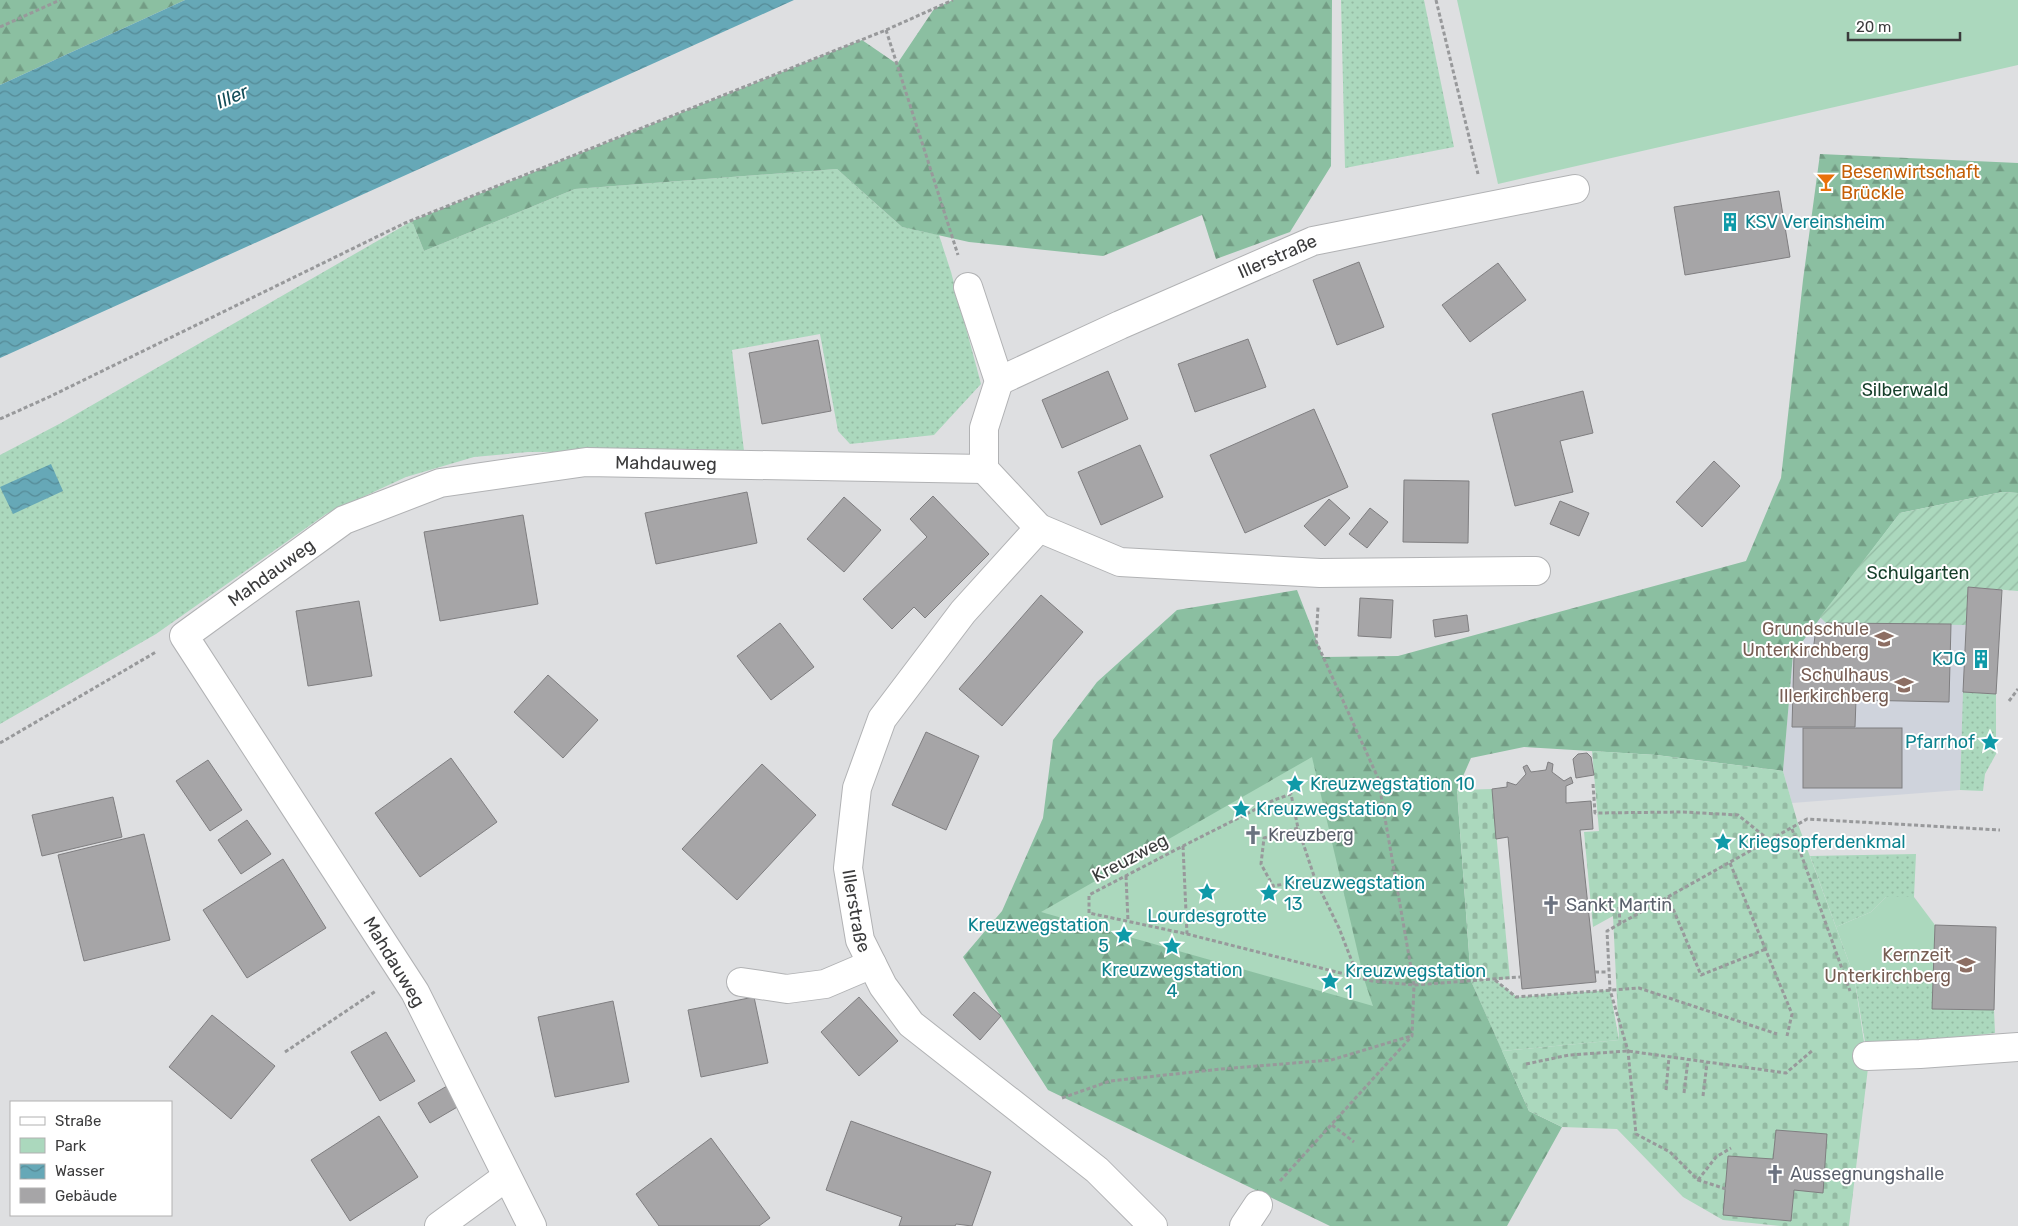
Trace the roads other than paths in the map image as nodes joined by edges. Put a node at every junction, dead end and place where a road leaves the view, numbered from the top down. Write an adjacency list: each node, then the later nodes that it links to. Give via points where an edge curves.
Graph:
1 (1575, 189): 3 (street, Illerstraße, via 1313,241)
2 (968, 287): 3 (street)
3 (999, 380): 4 (street, via 984,428)
4 (984, 469): 5 (street); 11 (street, Mahdauweg, via 586,462 440,483 344,520 184,636 416,992)
5 (1039, 528): 6 (street, via 1120,562 1320,573); 7 (street, Illerstraße, via 963,612 882,719 857,788 848,868 860,940)
6 (1536, 571)
7 (872, 964): 8 (street, via 825,984 787,989); 14 (street, Illerstraße, via 883,986 911,1024 1097,1170)
8 (741, 982)
9 (2018, 1047): 10 (street)
10 (1867, 1056)
11 (506, 1177): 12 (street); 13 (street, Mahdauweg)
12 (439, 1226)
13 (532, 1226)
14 (1153, 1226)

